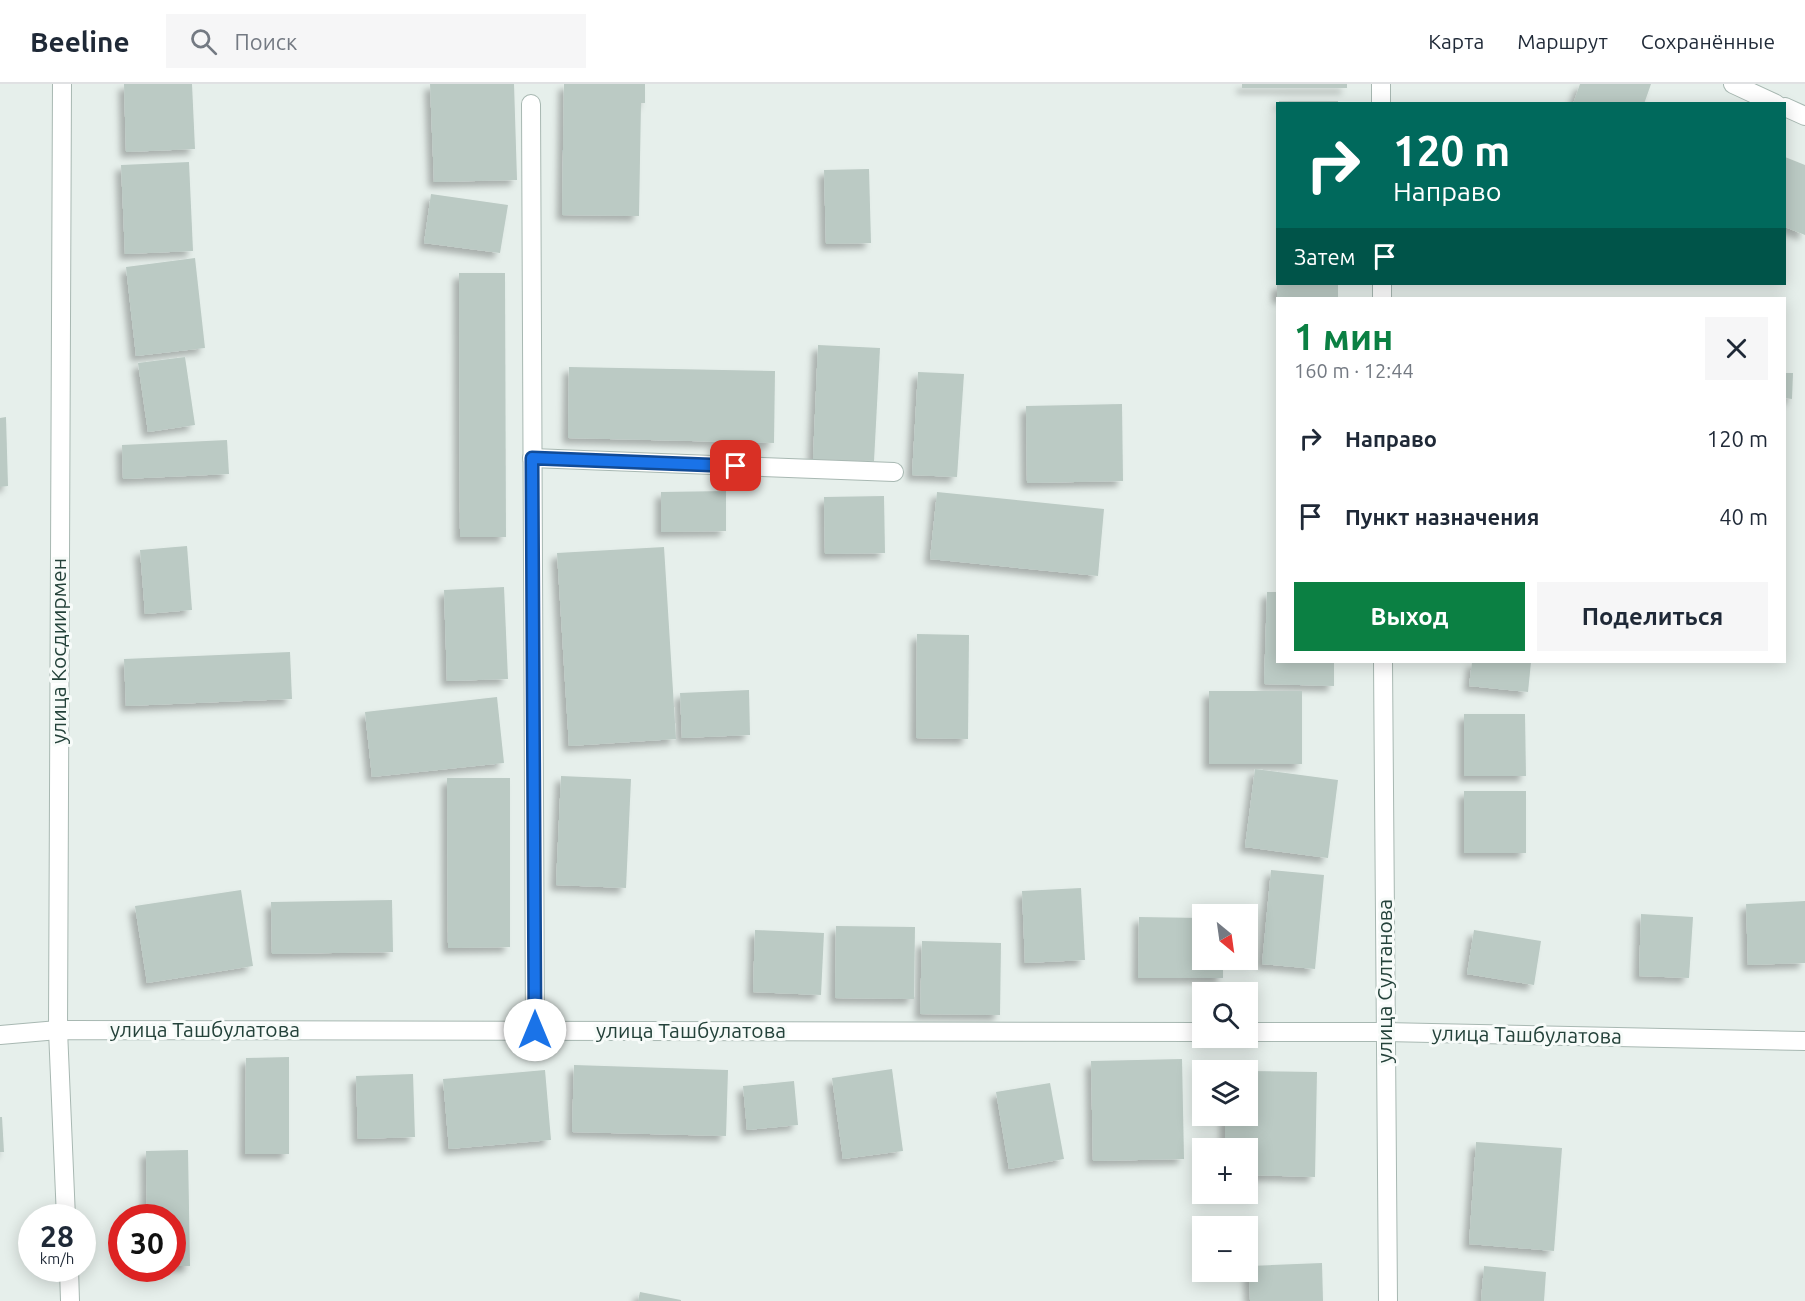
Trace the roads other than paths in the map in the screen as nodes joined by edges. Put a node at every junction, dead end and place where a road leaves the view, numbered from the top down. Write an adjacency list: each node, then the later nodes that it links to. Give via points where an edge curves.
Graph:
1 (62, 84): 12 (street, улица Косдиирмен)
2 (1381, 84): 4 (street)
3 (1732, 84): 5 (street)
4 (1381, 102)
5 (1772, 102)
6 (531, 104): 9 (street)
7 (1786, 108): 8 (street)
8 (1805, 116)
9 (532, 458): 10 (street); 13 (street)
10 (894, 472)
11 (1383, 663): 16 (street, улица Султанова)
12 (58, 1030): 13 (street, улица Ташбулатова); 17 (street, улица Ташбулатова); 19 (street, улица Косдиирмен)
13 (535, 1030): 14 (street, улица Ташбулатова)
14 (1192, 1032)
15 (1258, 1032): 16 (street, улица Ташбулатова)
16 (1385, 1032): 18 (street, улица Ташбулатова); 22 (street, улица Султанова)
17 (0, 1035)
18 (1805, 1041)
19 (65, 1204)
20 (69, 1282): 21 (street)
21 (70, 1301)
22 (1388, 1301)

